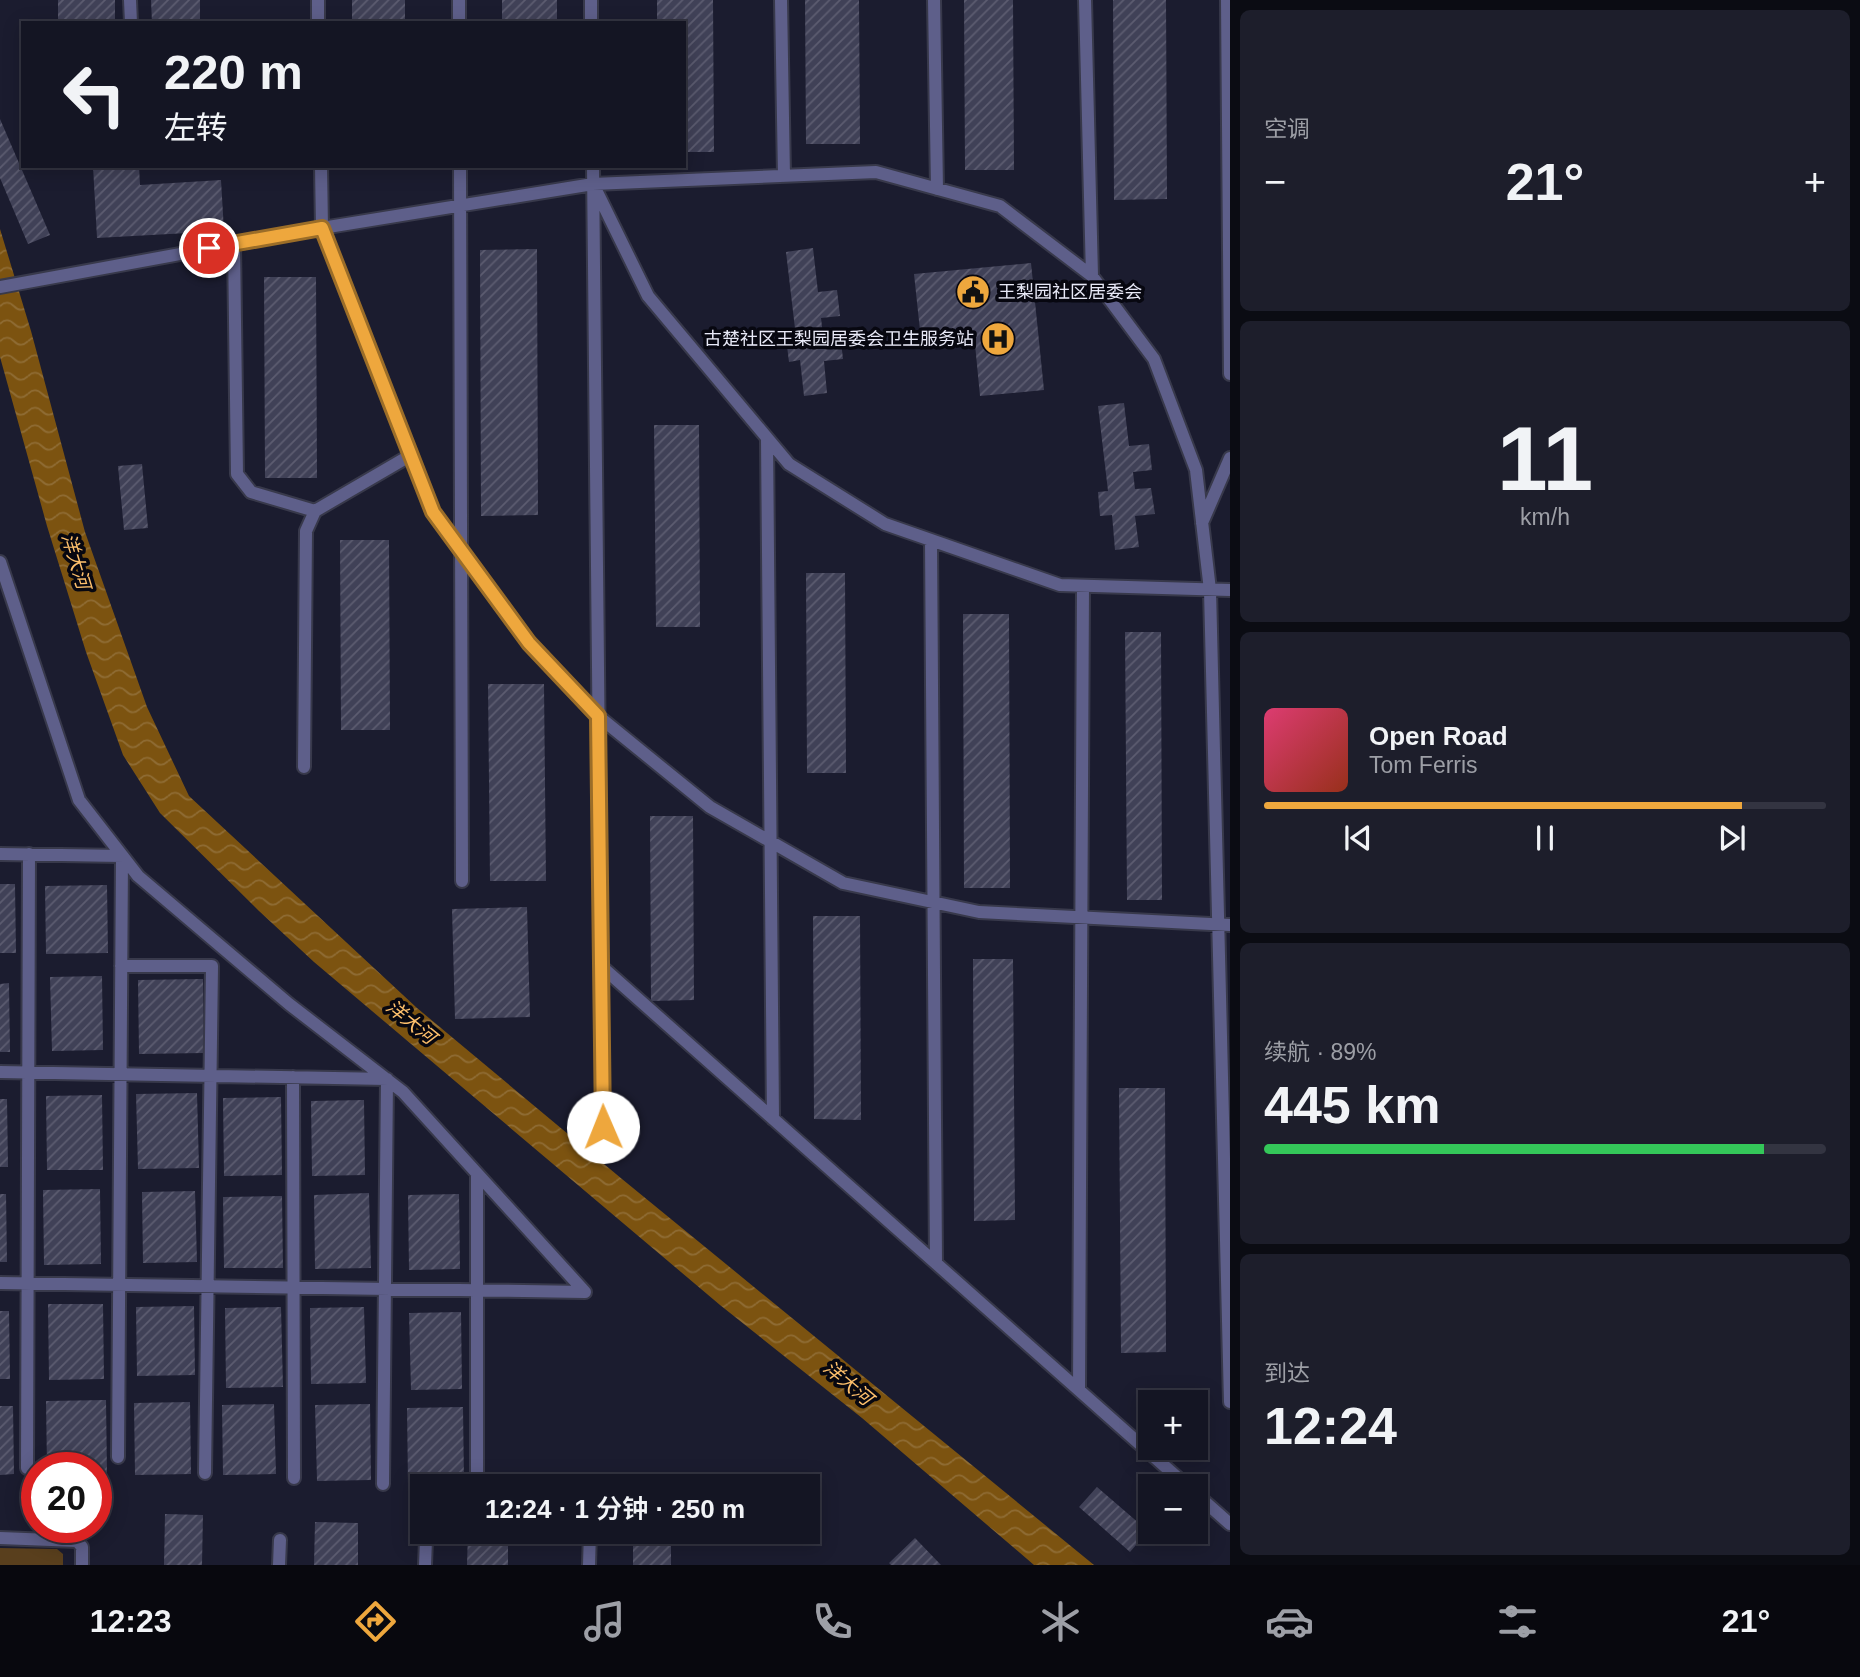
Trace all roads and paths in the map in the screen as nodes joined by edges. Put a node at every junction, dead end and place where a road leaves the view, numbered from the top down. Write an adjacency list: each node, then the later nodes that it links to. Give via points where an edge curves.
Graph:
1 (130, 0): 9 (lane)
2 (318, 0): 10 (lane)
3 (459, 0): 11 (lane)
4 (591, 0): 12 (lane)
5 (781, 0): 16 (lane)
6 (934, 0): 18 (lane)
7 (1085, 0): 22 (lane)
8 (1227, 0): 24 (lane)
9 (131, 21)
10 (318, 21)
11 (459, 21)
12 (591, 21)
13 (321, 168): 20 (lane)
14 (460, 168): 19 (lane)
15 (593, 168): 17 (lane)
16 (784, 176): 17 (lane); 18 (lane, via 876,172)
17 (593, 184): 19 (lane); 25 (lane, via 648,296); 36 (lane)
18 (937, 189): 22 (lane, via 1000,206)
19 (460, 206): 20 (lane); 31 (lane)
20 (322, 228): 21 (lane); 26 (lane)
21 (234, 244): 23 (lane); 28 (lane, via 237,474 251,492)
22 (1092, 276): 29 (lane, via 1154,359 1196,470)
23 (0, 286)
24 (1230, 374)
25 (768, 439): 30 (lane, via 789,464 884,524); 38 (lane)
26 (411, 455): 28 (lane); 31 (lane, via 433,512)
27 (1230, 458): 29 (lane)
28 (315, 511): 37 (lane, via 306,531)
29 (1202, 523): 34 (lane)
30 (931, 540): 33 (lane, via 1060,585); 43 (lane)
31 (461, 550): 36 (lane, via 529,643); 42 (lane)
32 (0, 562): 41 (lane, via 79,800)
33 (1083, 586): 34 (lane); 44 (lane)
34 (1210, 590): 35 (lane); 45 (lane)
35 (1230, 590)
36 (598, 716): 38 (lane, via 710,807); 47 (lane)
37 (304, 767)
38 (771, 842): 43 (lane, via 843,883); 54 (lane)
39 (0, 854): 40 (lane)
40 (29, 854): 41 (lane); 49 (lane)
41 (122, 856): 46 (lane); 53 (lane, via 138,876 279,996)
42 (462, 881)
43 (933, 902): 44 (lane, via 979,912); 57 (lane)
44 (1081, 917): 45 (lane); 65 (lane)
45 (1224, 924): 66 (lane)
46 (121, 966): 50 (lane); 51 (lane, via 212,966)
47 (601, 966): 54 (lane); 55 (lane)
48 (0, 1072): 49 (lane)
49 (28, 1072): 50 (lane); 59 (lane)
50 (121, 1074): 51 (lane); 60 (lane)
51 (210, 1076): 52 (lane); 61 (lane)
52 (293, 1077): 53 (lane); 62 (lane)
53 (387, 1079): 56 (lane); 63 (lane)
54 (774, 1119): 57 (lane)
55 (603, 1127)
56 (477, 1174): 64 (lane); 64 (lane, via 585,1293)
57 (936, 1263): 65 (lane)
58 (0, 1283): 59 (lane)
59 (27, 1284): 60 (lane); 67 (lane)
60 (119, 1285): 61 (lane); 68 (lane)
61 (208, 1286): 62 (lane); 69 (lane)
62 (294, 1288): 63 (lane); 72 (lane)
63 (385, 1289): 64 (lane); 73 (lane)
64 (477, 1291): 70 (lane)
65 (1079, 1390): 71 (lane)
66 (1230, 1402)
67 (27, 1452)
68 (118, 1457)
69 (205, 1473)
70 (477, 1474)
71 (1174, 1474)
72 (294, 1478)
73 (383, 1484)
74 (1208, 1505): 75 (lane)
75 (1230, 1524)
76 (0, 1538): 80 (lane, via 76,1541 82,1547)
77 (280, 1540): 81 (lane)
78 (426, 1544): 82 (lane)
79 (590, 1544): 83 (lane)
80 (82, 1565)
81 (279, 1565)
82 (425, 1565)
83 (589, 1565)

